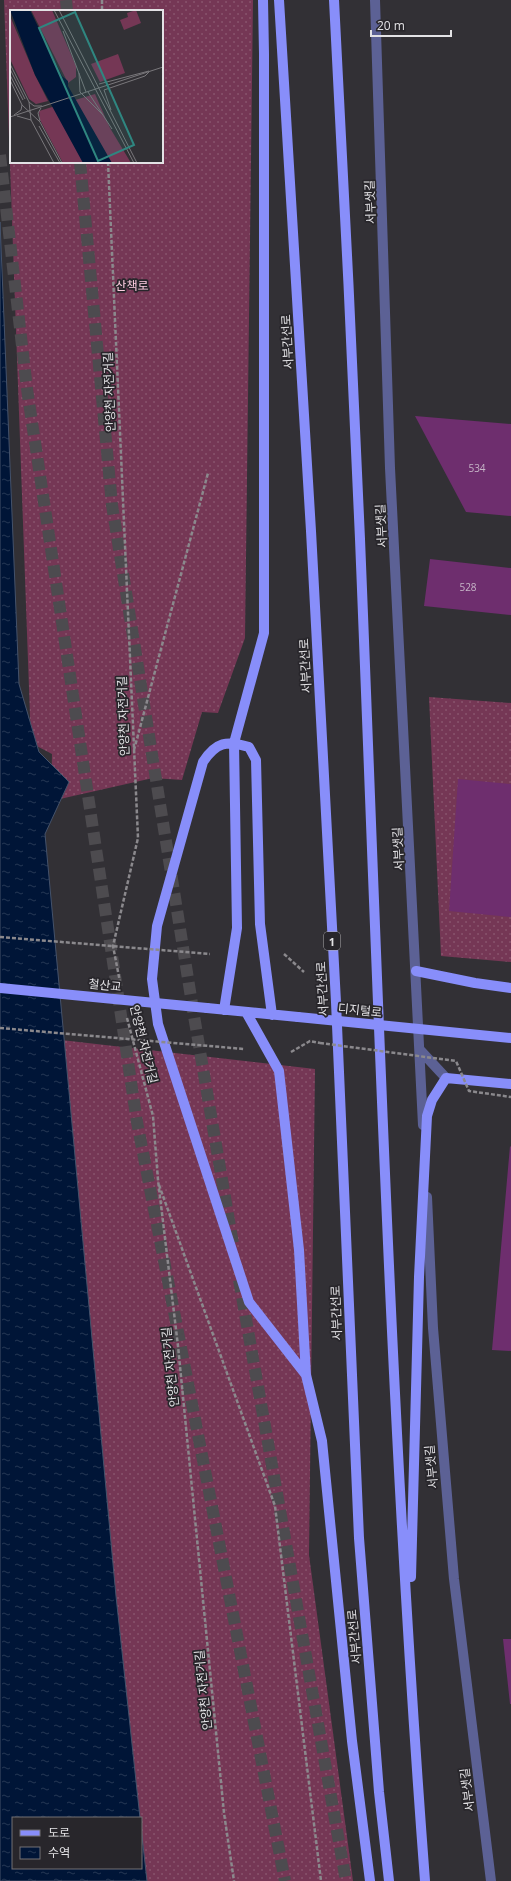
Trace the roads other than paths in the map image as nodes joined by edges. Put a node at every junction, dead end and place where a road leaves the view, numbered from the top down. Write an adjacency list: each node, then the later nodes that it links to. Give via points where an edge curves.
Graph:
1 (263, 0): 5 (main road, via 264,633)
2 (279, 0): 21 (main road, 서부간선로 / 1, via 334,962 358,1538)
3 (334, 0): 19 (main road, via 360,533 400,1498)
4 (375, 0): 6 (street, 서부샛길, via 390,468)
5 (234, 743): 10 (main road, via 237,928); 12 (main road, via 249,747 256,760 260,924); 18 (main road, via 221,744 211,750 203,762 157,926 152,979 158,1024 249,1302)
6 (416, 971): 8 (main road); 14 (street, 서부샛길)
7 (0, 988): 9 (main road, 철산교, bridge)
8 (511, 988)
9 (208, 1008): 10 (main road, 디지털로)
10 (224, 1010): 11 (main road, 디지털로)
11 (246, 1012): 12 (main road, 디지털로); 18 (main road, via 279,1071 299,1250)
12 (272, 1015): 13 (main road, 디지털로, bridge)
13 (511, 1038)
14 (420, 1050): 15 (street); 17 (street, 서부샛길)
15 (446, 1078): 16 (main road); 17 (main road, via 432,1100)
16 (511, 1084)
17 (424, 1142): 19 (main road); 23 (street, 서부샛길, via 433,1328 454,1579)
18 (306, 1375): 20 (main road, via 322,1442 352,1741)
19 (409, 1633): 22 (main road)
20 (370, 1881)
21 (389, 1881)
22 (425, 1881)
23 (491, 1881)

